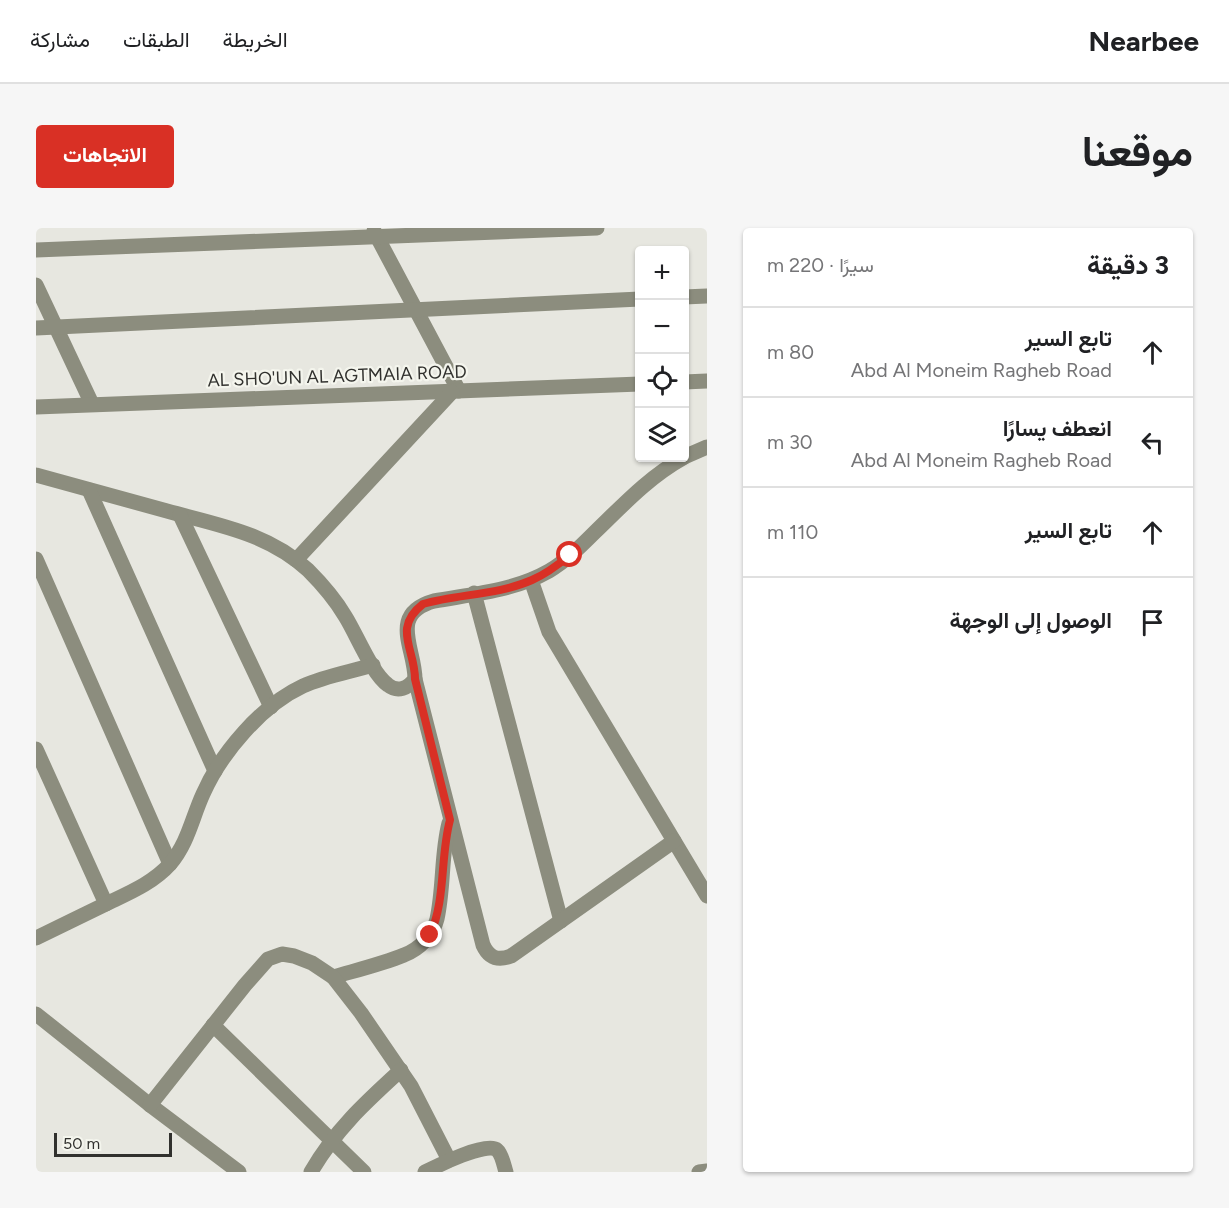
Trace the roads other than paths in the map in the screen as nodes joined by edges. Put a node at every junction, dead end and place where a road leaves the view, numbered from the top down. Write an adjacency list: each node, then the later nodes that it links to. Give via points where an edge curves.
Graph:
1 (597, 228): 2 (street)
2 (375, 232): 3 (street); 8 (street)
3 (36, 250)
4 (36, 285): 9 (street)
5 (707, 296): 6 (street)
6 (689, 297)
7 (635, 299): 8 (street)
8 (416, 310): 9 (street); 14 (street)
9 (56, 327): 10 (street); 15 (street)
10 (36, 328)
11 (707, 381): 12 (street)
12 (689, 382)
13 (635, 384): 14 (street, AL SHO'UN AL AGTMAIA ROAD)
14 (455, 391): 15 (street, AL SHO'UN AL AGTMAIA ROAD); 24 (street)
15 (92, 404): 16 (street, AL SHO'UN AL AGTMAIA ROAD)
16 (36, 407)
17 (707, 447): 18 (street)
18 (689, 455)
19 (675, 462): 25 (street, via 646,483 552,570)
20 (36, 475): 21 (street)
21 (89, 490): 22 (street); 31 (street)
22 (180, 515): 24 (street, via 245,531); 29 (street)
23 (36, 558): 34 (street)
24 (296, 560): 27 (street, via 334,599)
25 (531, 580): 26 (street); 33 (street, via 549,632)
26 (474, 593): 28 (street, via 423,604 415,611 406,630); 37 (street)
27 (373, 665): 28 (street, via 390,687 404,688); 29 (street, via 318,680)
28 (415, 679): 32 (street)
29 (271, 707): 31 (street)
30 (36, 749): 36 (street)
31 (215, 771): 34 (street, via 185,841)
32 (450, 820): 37 (street, via 487,952 494,958 511,956); 39 (street, via 437,920 430,935 405,955)
33 (674, 841): 35 (street); 37 (street)
34 (170, 864): 36 (street, via 142,886)
35 (707, 896)
36 (106, 904): 38 (street)
37 (561, 921)
38 (36, 938)
39 (333, 977): 41 (street, via 303,959 275,956 244,985); 42 (street)
40 (36, 1014): 43 (street)
41 (213, 1025): 43 (street); 44 (street)
42 (401, 1070): 44 (street, via 356,1111); 45 (street)
43 (150, 1105): 47 (street)
44 (332, 1140): 48 (street); 49 (street)
45 (449, 1160): 50 (street); 51 (street, via 495,1148)
46 (707, 1171): 52 (street)
47 (239, 1172)
48 (311, 1172)
49 (364, 1172)
50 (425, 1172)
51 (506, 1172)
52 (699, 1172)

